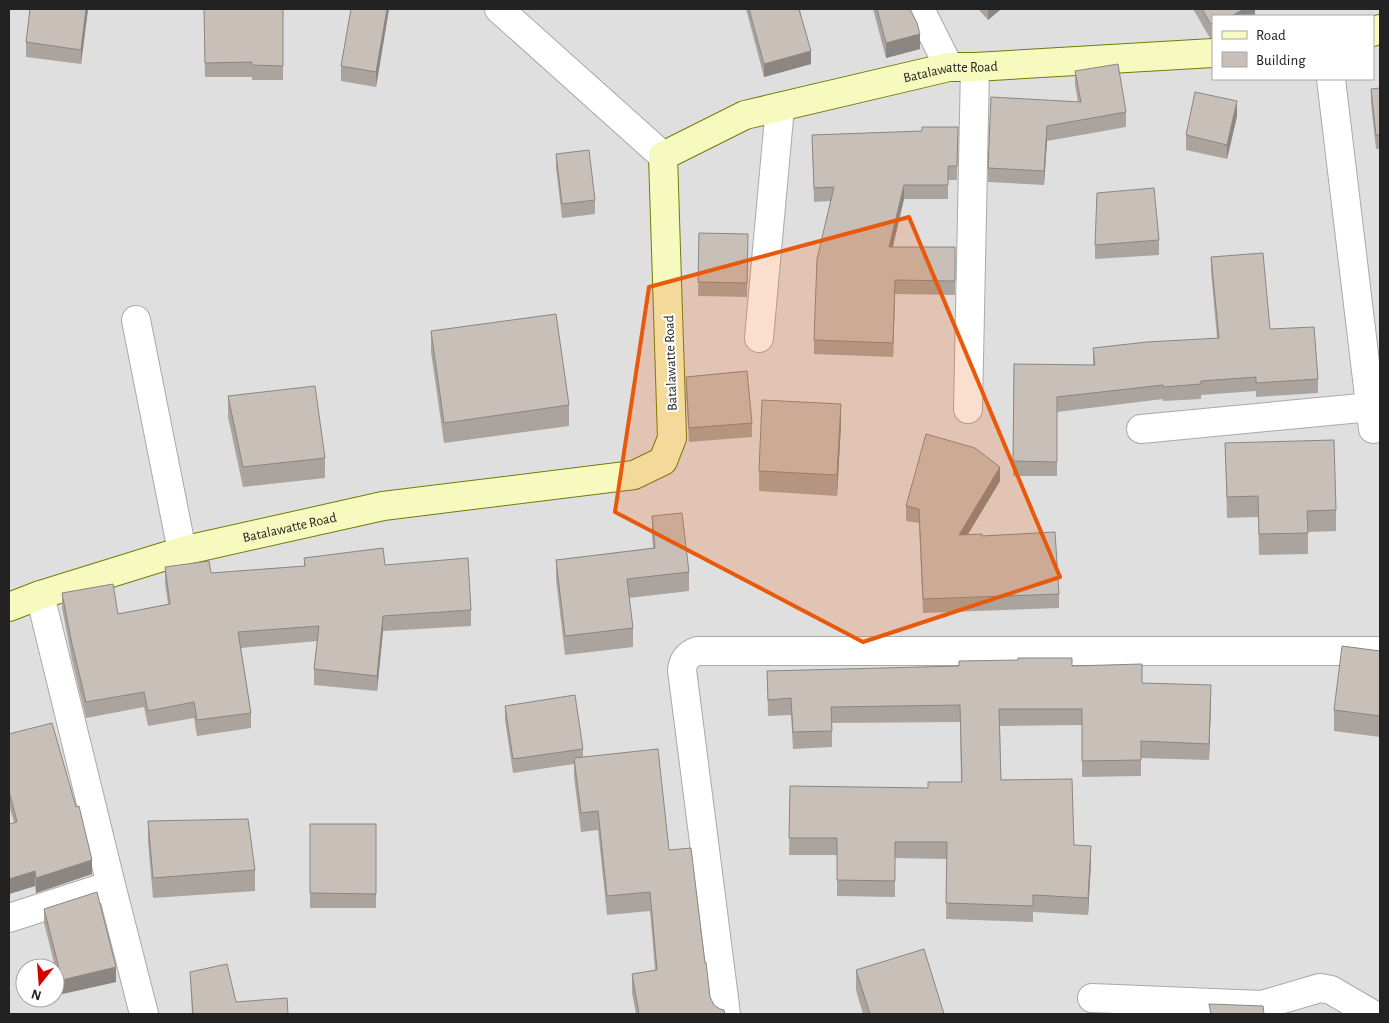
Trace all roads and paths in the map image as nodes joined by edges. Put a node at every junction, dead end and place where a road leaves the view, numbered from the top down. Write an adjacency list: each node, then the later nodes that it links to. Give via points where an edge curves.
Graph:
1 (498, 9): 7 (street)
2 (920, 9): 4 (street)
3 (1212, 53): 4 (street, Batalawatte Road)
4 (962, 67): 6 (street, Batalawatte Road); 10 (street)
5 (1331, 80): 11 (street, via 1372,418)
6 (780, 107): 7 (street, Batalawatte Road, via 745,115); 9 (street)
7 (663, 156): 12 (street, Batalawatte Road, via 672,438 663,461 634,474 383,506)
8 (136, 320): 12 (street)
9 (759, 338)
10 (968, 409)
11 (1141, 429)
12 (182, 550): 13 (street, Batalawatte Road)
13 (40, 595): 14 (street, Batalawatte Road); 16 (street)
14 (9, 607)
15 (1380, 651): 21 (street, via 697,651 690,654 683,661 682,670)
16 (110, 885): 17 (street); 20 (street)
17 (9, 918)
18 (1092, 998): 19 (street)
19 (1262, 1009): 22 (street, via 1320,988 1331,990)
20 (144, 1014)
21 (726, 1014)
22 (1372, 1014)

